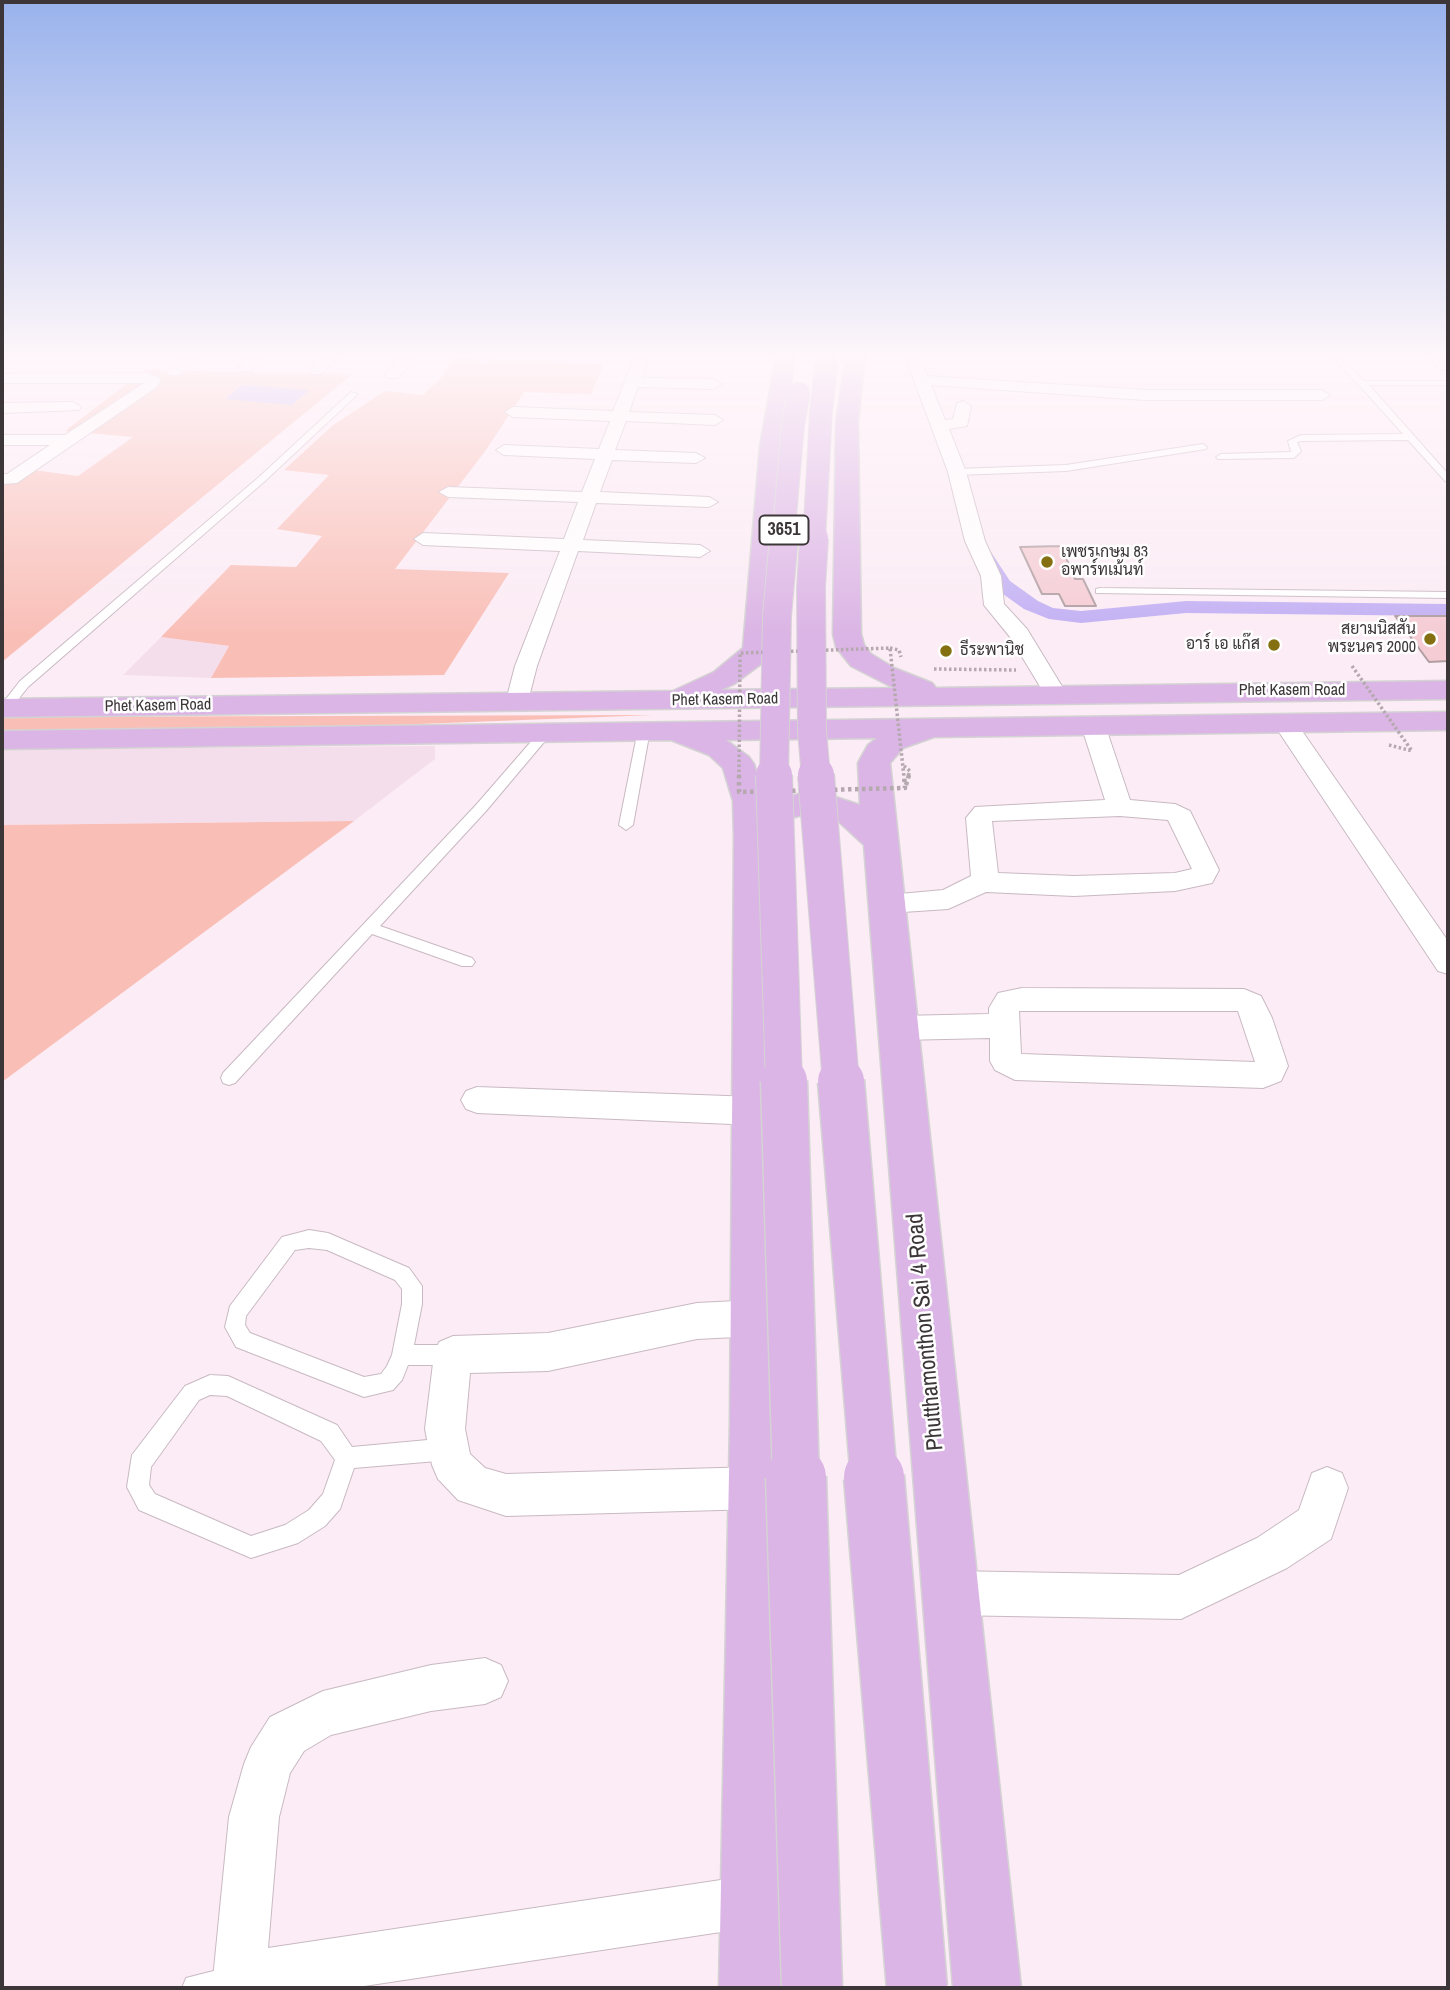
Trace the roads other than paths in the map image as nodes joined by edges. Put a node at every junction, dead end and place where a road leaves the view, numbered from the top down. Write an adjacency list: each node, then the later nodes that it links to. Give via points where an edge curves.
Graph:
1 (55, 449): 17 (street)
2 (295, 449): 34 (lane, via 24,684)
3 (608, 449): 13 (street)
4 (771, 449): 25 (main road)
5 (791, 449): 33 (main road, 3651, bridge, via 777,616)
6 (819, 449): 33 (main road, 3651, bridge, via 811,587)
7 (846, 449): 26 (main road)
8 (947, 449): 16 (street)
9 (1191, 449): 16 (lane, via 1066,468)
10 (1296, 449): 14 (lane, via 1294,456)
11 (1422, 449): 18 (lane)
12 (504, 450): 13 (street)
13 (606, 455): 15 (street); 20 (street)
14 (1221, 457)
15 (696, 458)
16 (957, 472): 30 (street, via 975,541 991,576 994,604 1019,634)
17 (6, 479)
18 (1448, 479)
19 (448, 492): 20 (street)
20 (590, 497): 21 (street); 23 (street)
21 (709, 502)
22 (422, 539): 23 (street)
23 (572, 545): 24 (street); 32 (street)
24 (700, 551)
25 (762, 566): 26 (main road, via 776,588 805,594 828,591); 35 (main road, via 757,648 751,658)
26 (845, 571): 31 (main road, via 850,647 884,674)
27 (1100, 591): 28 (lane)
28 (1448, 595)
29 (1448, 690): 30 (main road, Phet Kasem Road)
30 (1055, 693): 31 (main road, Phet Kasem Road)
31 (937, 695): 35 (main road, Phet Kasem Road)
32 (517, 701): 34 (main road, Phet Kasem Road); 35 (main road, Phet Kasem Road)
33 (793, 702): 68 (main road, bridge, via 778,911); 69 (main road, bridge, via 825,888)
34 (4, 708)
35 (658, 720): 39 (main road, Phet Kasem Road); 40 (main road, Phet Kasem Road); 43 (lane); 44 (main road, via 720,748 738,764 749,801)
36 (1285, 723): 37 (main road, Phet Kasem Road); 38 (main road, Phet Kasem Road); 50 (street)
37 (1445, 724)
38 (1093, 725): 39 (main road, Phet Kasem Road); 42 (street)
39 (948, 727): 45 (main road, Phutthamonthon Sai 4 Road, via 910,734 879,752 874,781)
40 (545, 732): 41 (main road, Phet Kasem Road); 48 (lane)
41 (2, 740)
42 (1120, 808): 46 (street, via 984,813 979,827); 46 (street, via 1175,812 1206,870 1202,876 1175,882 1074,886)
43 (626, 825)
44 (751, 836): 45 (main road, via 772,812 806,803 850,813); 55 (main road)
45 (880, 840): 47 (main road, Phutthamonthon Sai 4 Road)
46 (988, 881): 47 (street, via 948,899)
47 (888, 903): 52 (main road, Phutthamonthon Sai 4 Road)
48 (370, 928): 49 (lane); 53 (lane)
49 (467, 962)
50 (1448, 963)
51 (1004, 1026): 51 (street, via 1006,1061 1025,1069 1263,1075 1272,1066 1250,1004 1236,999 1022,999 1009,1001 1004,1008); 52 (street)
52 (900, 1028): 63 (main road, Phutthamonthon Sai 4 Road)
53 (229, 1078)
54 (477, 1100): 55 (street)
55 (755, 1111): 56 (main road)
56 (756, 1318): 58 (street, via 697,1321 548,1352); 61 (main road)
57 (402, 1355): 57 (lane, via 412,1286 402,1275 328,1242 289,1243 237,1313 235,1327 243,1340 364,1387 386,1383 396,1373); 58 (lane)
58 (453, 1355): 59 (street, via 445,1429)
59 (449, 1450): 60 (lane); 61 (street, via 452,1465 473,1485 506,1495)
60 (347, 1458): 60 (lane, via 332,1501 317,1518 290,1535 251,1547 147,1502 138,1487 140,1463 192,1393 210,1385 228,1385 329,1433)
61 (756, 1488): 65 (main road)
62 (1327, 1488): 63 (street, via 1316,1524 1272,1553 1181,1597)
63 (949, 1593): 70 (main road, Phutthamonthon Sai 4 Road)
64 (485, 1681): 66 (street, via 431,1688 323,1714 287,1734 268,1764)
65 (754, 1901): 66 (street); 67 (main road)
66 (218, 1983)
67 (753, 1988)
68 (812, 1988)
69 (917, 1988)
70 (987, 1988)

